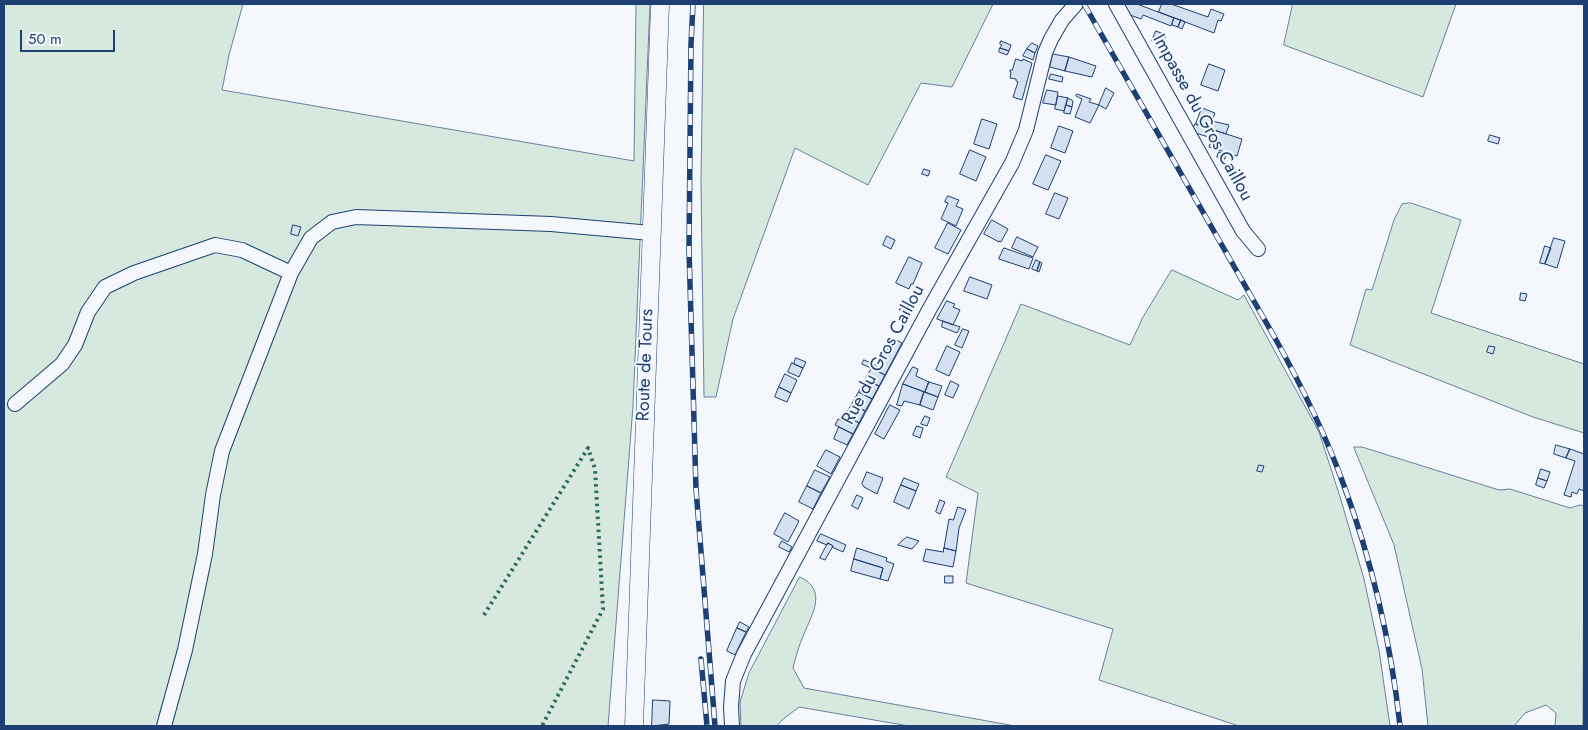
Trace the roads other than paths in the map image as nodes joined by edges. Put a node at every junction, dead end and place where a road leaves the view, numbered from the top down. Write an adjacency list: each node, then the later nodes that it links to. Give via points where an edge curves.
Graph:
1 (660, 4): 4 (main road, Route de Tours)
2 (1076, 4): 10 (street, Rue du Gros Caillou, via 1062,20 1045,53 1026,130 1012,163 744,654 733,681)
3 (1116, 4): 5 (street, Impasse du Gros Caillou, via 1243,230)
4 (650, 233): 6 (street, via 552,224 356,217 332,222 311,238); 9 (main road, Route de Tours)
5 (1258, 249)
6 (291, 273): 7 (street, via 242,250 215,244 134,274 106,288 88,312 75,345 62,364); 8 (street, via 222,451 185,650)
7 (15, 404)
8 (164, 726)
9 (634, 726)
10 (732, 726)

